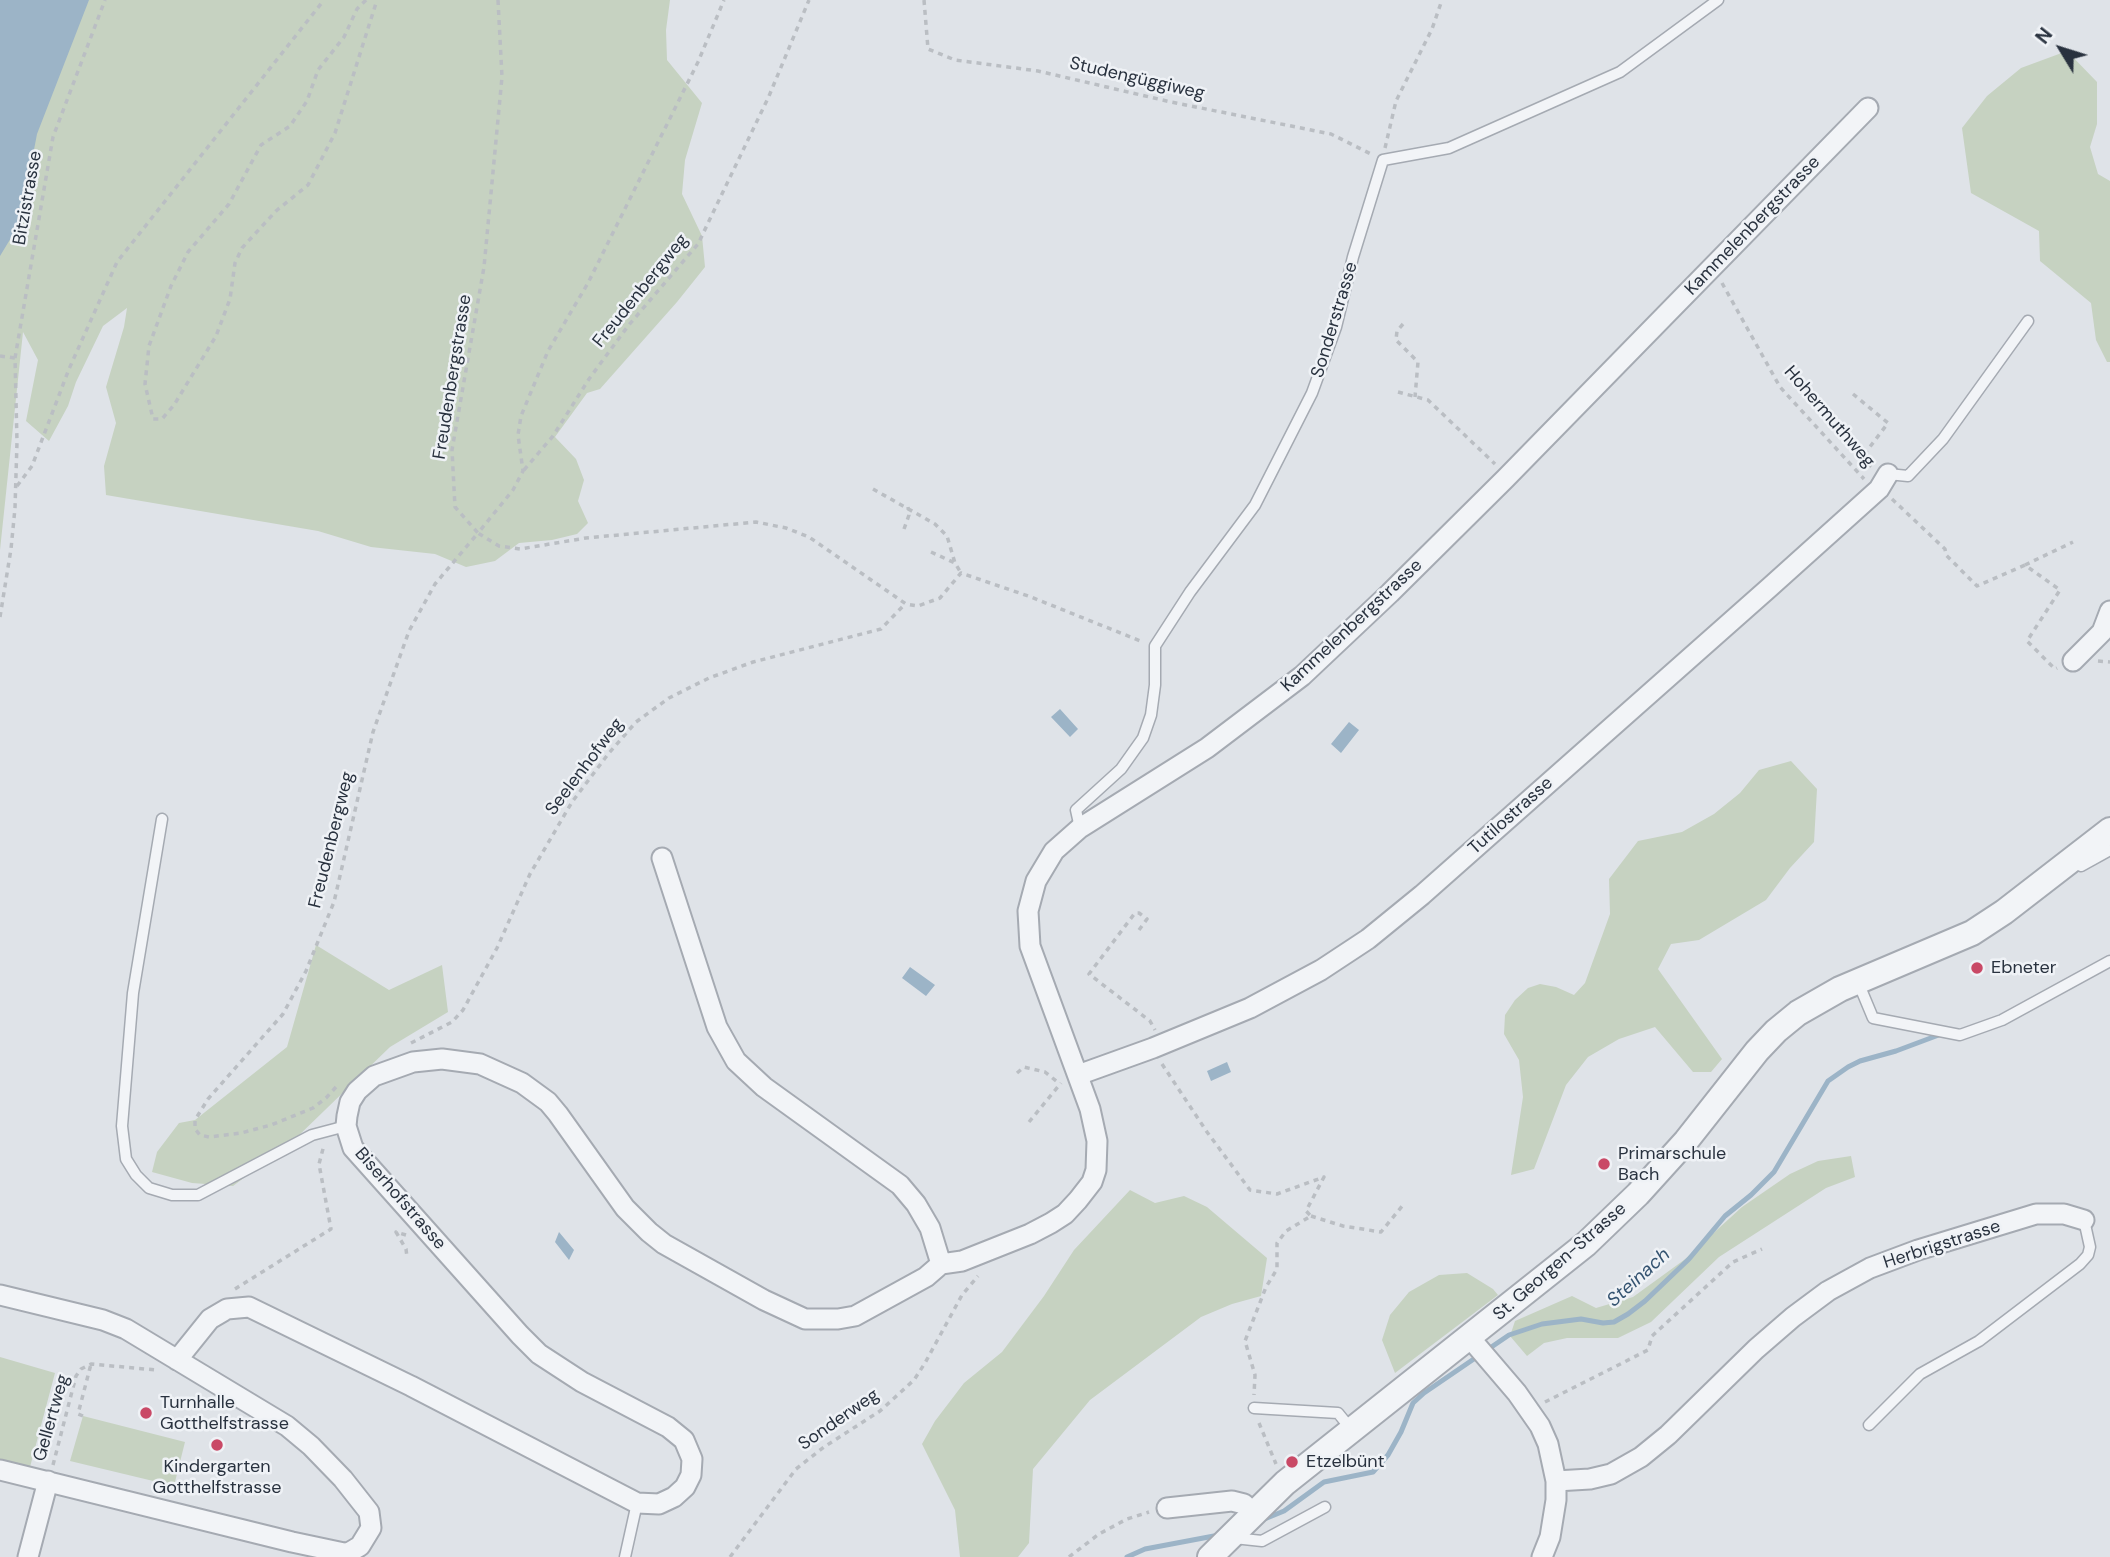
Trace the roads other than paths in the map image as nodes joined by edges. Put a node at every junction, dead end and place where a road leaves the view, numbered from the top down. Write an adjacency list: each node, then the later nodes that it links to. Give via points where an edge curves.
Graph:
1 (1718, 0): 8 (lane, Sonderstrasse, via 1620,72 1449,148 1383,160 1336,327 1312,393 1255,505 1155,646 1155,685 1143,738 1121,769 1076,810)
2 (1868, 108): 8 (street, Kammelenbergstrasse, via 1505,479 1302,676 1207,748)
3 (2028, 321): 4 (lane, via 1943,439 1908,477)
4 (1888, 474): 15 (street, Tutilostrasse, via 1879,489 1798,562 1368,939 1250,1007)
5 (2110, 611): 6 (street, via 2102,632)
6 (2073, 662)
7 (162, 818): 16 (lane, via 133,993 122,1126 125,1159 149,1188 172,1195 198,1195 312,1135)
8 (1080, 828): 15 (street, Kammelenbergstrasse, via 1054,850 1036,881 1028,911 1030,946)
9 (2110, 830): 12 (street, St. Georgen-Strasse)
10 (2110, 850): 12 (lane, via 2069,872)
11 (663, 858): 18 (street, via 717,1027 735,1061 900,1185 930,1228)
12 (2064, 865): 14 (street, St. Georgen-Strasse, via 1972,933)
13 (2110, 961): 14 (lane, via 2002,1020 1960,1035 1873,1018)
14 (1858, 981): 20 (street, St. Georgen-Strasse, via 1818,1000 1776,1031 1629,1203)
15 (1068, 1080): 18 (street, Kammelenbergstrasse, via 1090,1109 1097,1141 1092,1182 1065,1214 1051,1223 962,1261)
16 (337, 1128): 18 (street, Biserhofstrasse, via 350,1102 382,1073 413,1062 442,1059 480,1064 522,1083 548,1102 625,1208 649,1232 791,1314 820,1320 855,1316); 28 (street, Biserhofstrasse, via 539,1354 684,1440 692,1459 685,1487 659,1504)
17 (2084, 1220): 23 (lane, Herbrigstrasse, via 2090,1247 2080,1264 1979,1341 1920,1374); 27 (street, Herbrigstrasse, via 2036,1214 1870,1268 1793,1317 1641,1457 1611,1474)
18 (941, 1264)
19 (0, 1295): 21 (street, via 126,1329)
20 (1474, 1343): 24 (street, St. Georgen-Strasse); 27 (street, via 1529,1410 1548,1444)
21 (169, 1365): 28 (street, via 210,1319 228,1309 249,1307); 33 (street, via 287,1426 311,1446 369,1512 369,1535)
22 (1254, 1408): 24 (lane, via 1338,1413)
23 (1869, 1425)
24 (1351, 1429): 31 (street, St. Georgen-Strasse)
25 (0, 1470): 26 (street)
26 (48, 1481): 33 (street, via 292,1542); 34 (street)
27 (1556, 1481): 37 (street, via 1554,1519)
28 (637, 1503): 35 (lane)
29 (1325, 1507): 32 (lane, via 1262,1541)
30 (1167, 1508): 31 (street, via 1232,1501 1244,1504)
31 (1253, 1515): 32 (street, St. Georgen-Strasse)
32 (1230, 1538): 36 (street, St. Georgen-Strasse)
33 (358, 1553)
34 (28, 1557)
35 (625, 1557)
36 (1210, 1557)
37 (1542, 1557)

